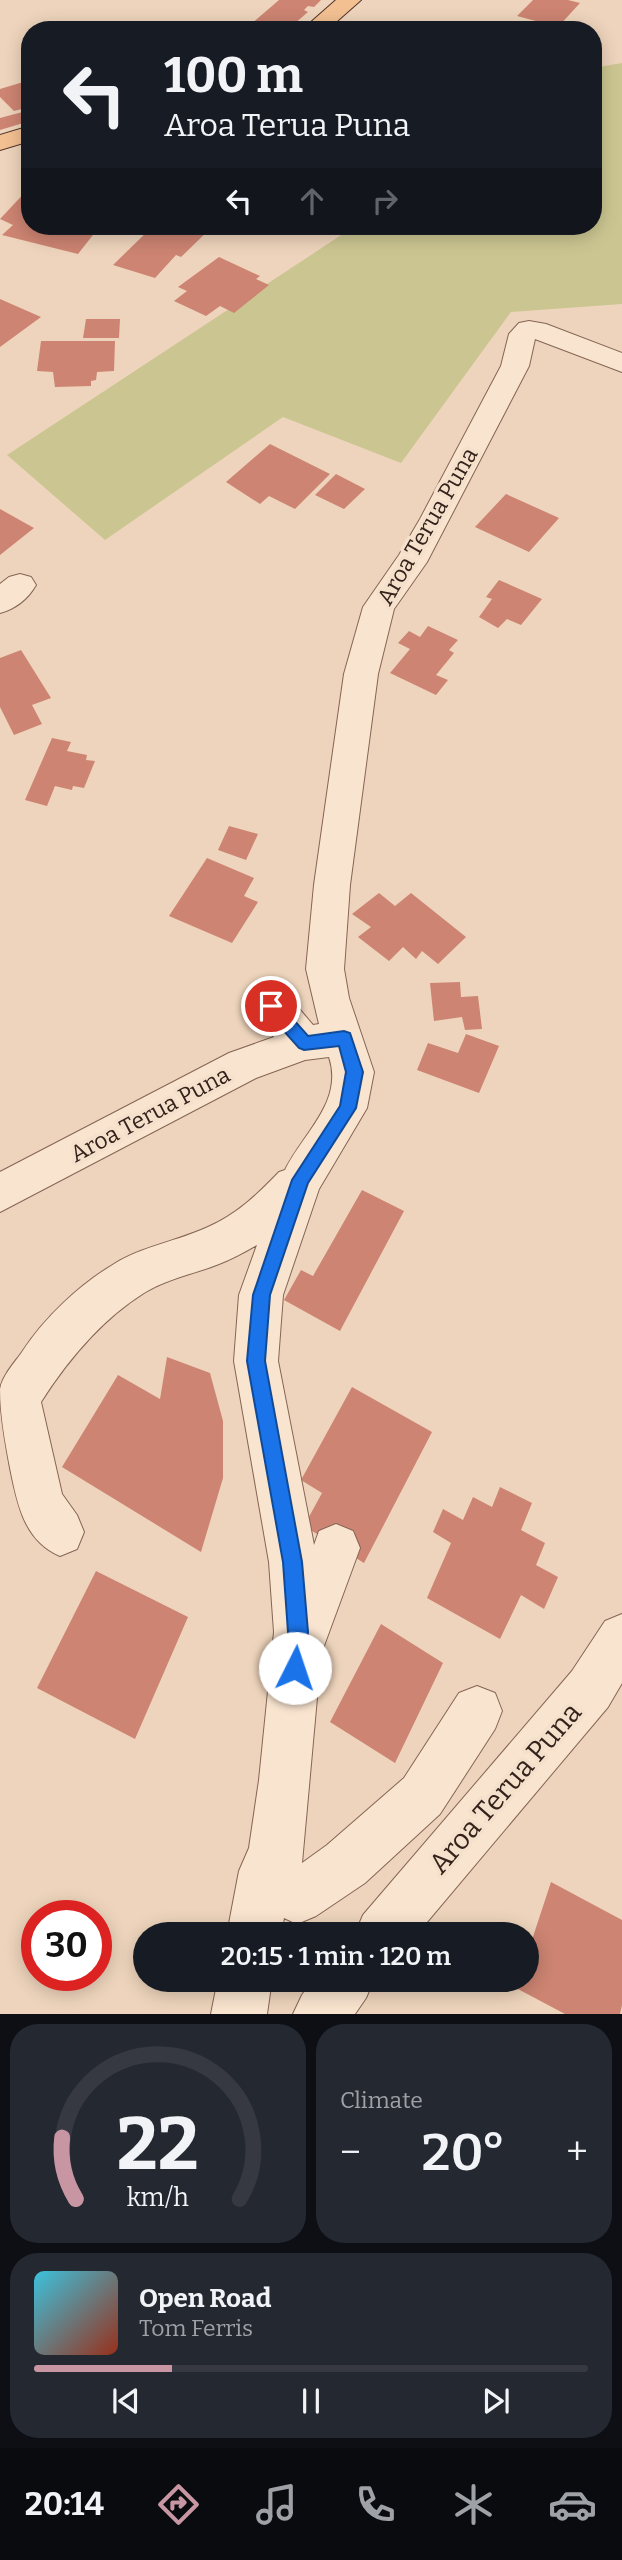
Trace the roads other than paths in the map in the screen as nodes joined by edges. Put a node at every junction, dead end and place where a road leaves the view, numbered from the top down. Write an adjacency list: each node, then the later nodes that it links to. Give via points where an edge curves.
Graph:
1 (350, 0): 2 (main road)
2 (324, 21)
3 (21, 136): 4 (main road)
4 (0, 143)
5 (622, 363): 7 (street, Aroa Terua Puna, via 529,329 523,334 515,366 435,519 379,607 361,674 331,897 325,969 330,998)
6 (271, 1006): 7 (street, Aroa Terua Puna)
7 (324, 1041): 8 (street, Aroa Terua Puna, via 355,1072 347,1108); 9 (street, Aroa Terua Puna, via 243,1065)
8 (301, 1180): 10 (street, Aroa Terua Puna, via 260,1221 217,1245 129,1278 77,1320 44,1358); 14 (street, Aroa Terua Puna, via 261,1295 256,1361 293,1562)
9 (0, 1193)
10 (9, 1414): 11 (street, Aroa Terua Puna, via 41,1504)
11 (60, 1532)
12 (336, 1548): 14 (street, Aroa Terua Puna, via 306,1635)
13 (622, 1638): 18 (street, Aroa Terua Puna, via 590,1689)
14 (297, 1642): 16 (street, Aroa Terua Puna)
15 (477, 1711): 16 (street, via 422,1796 346,1864 297,1897 282,1886)
16 (274, 1858): 17 (street, Aroa Terua Puna, via 265,1871)
17 (256, 1922)
18 (392, 1922)
19 (243, 1992): 21 (street)
20 (337, 1992): 22 (street)
21 (239, 2014)
22 (321, 2014)

